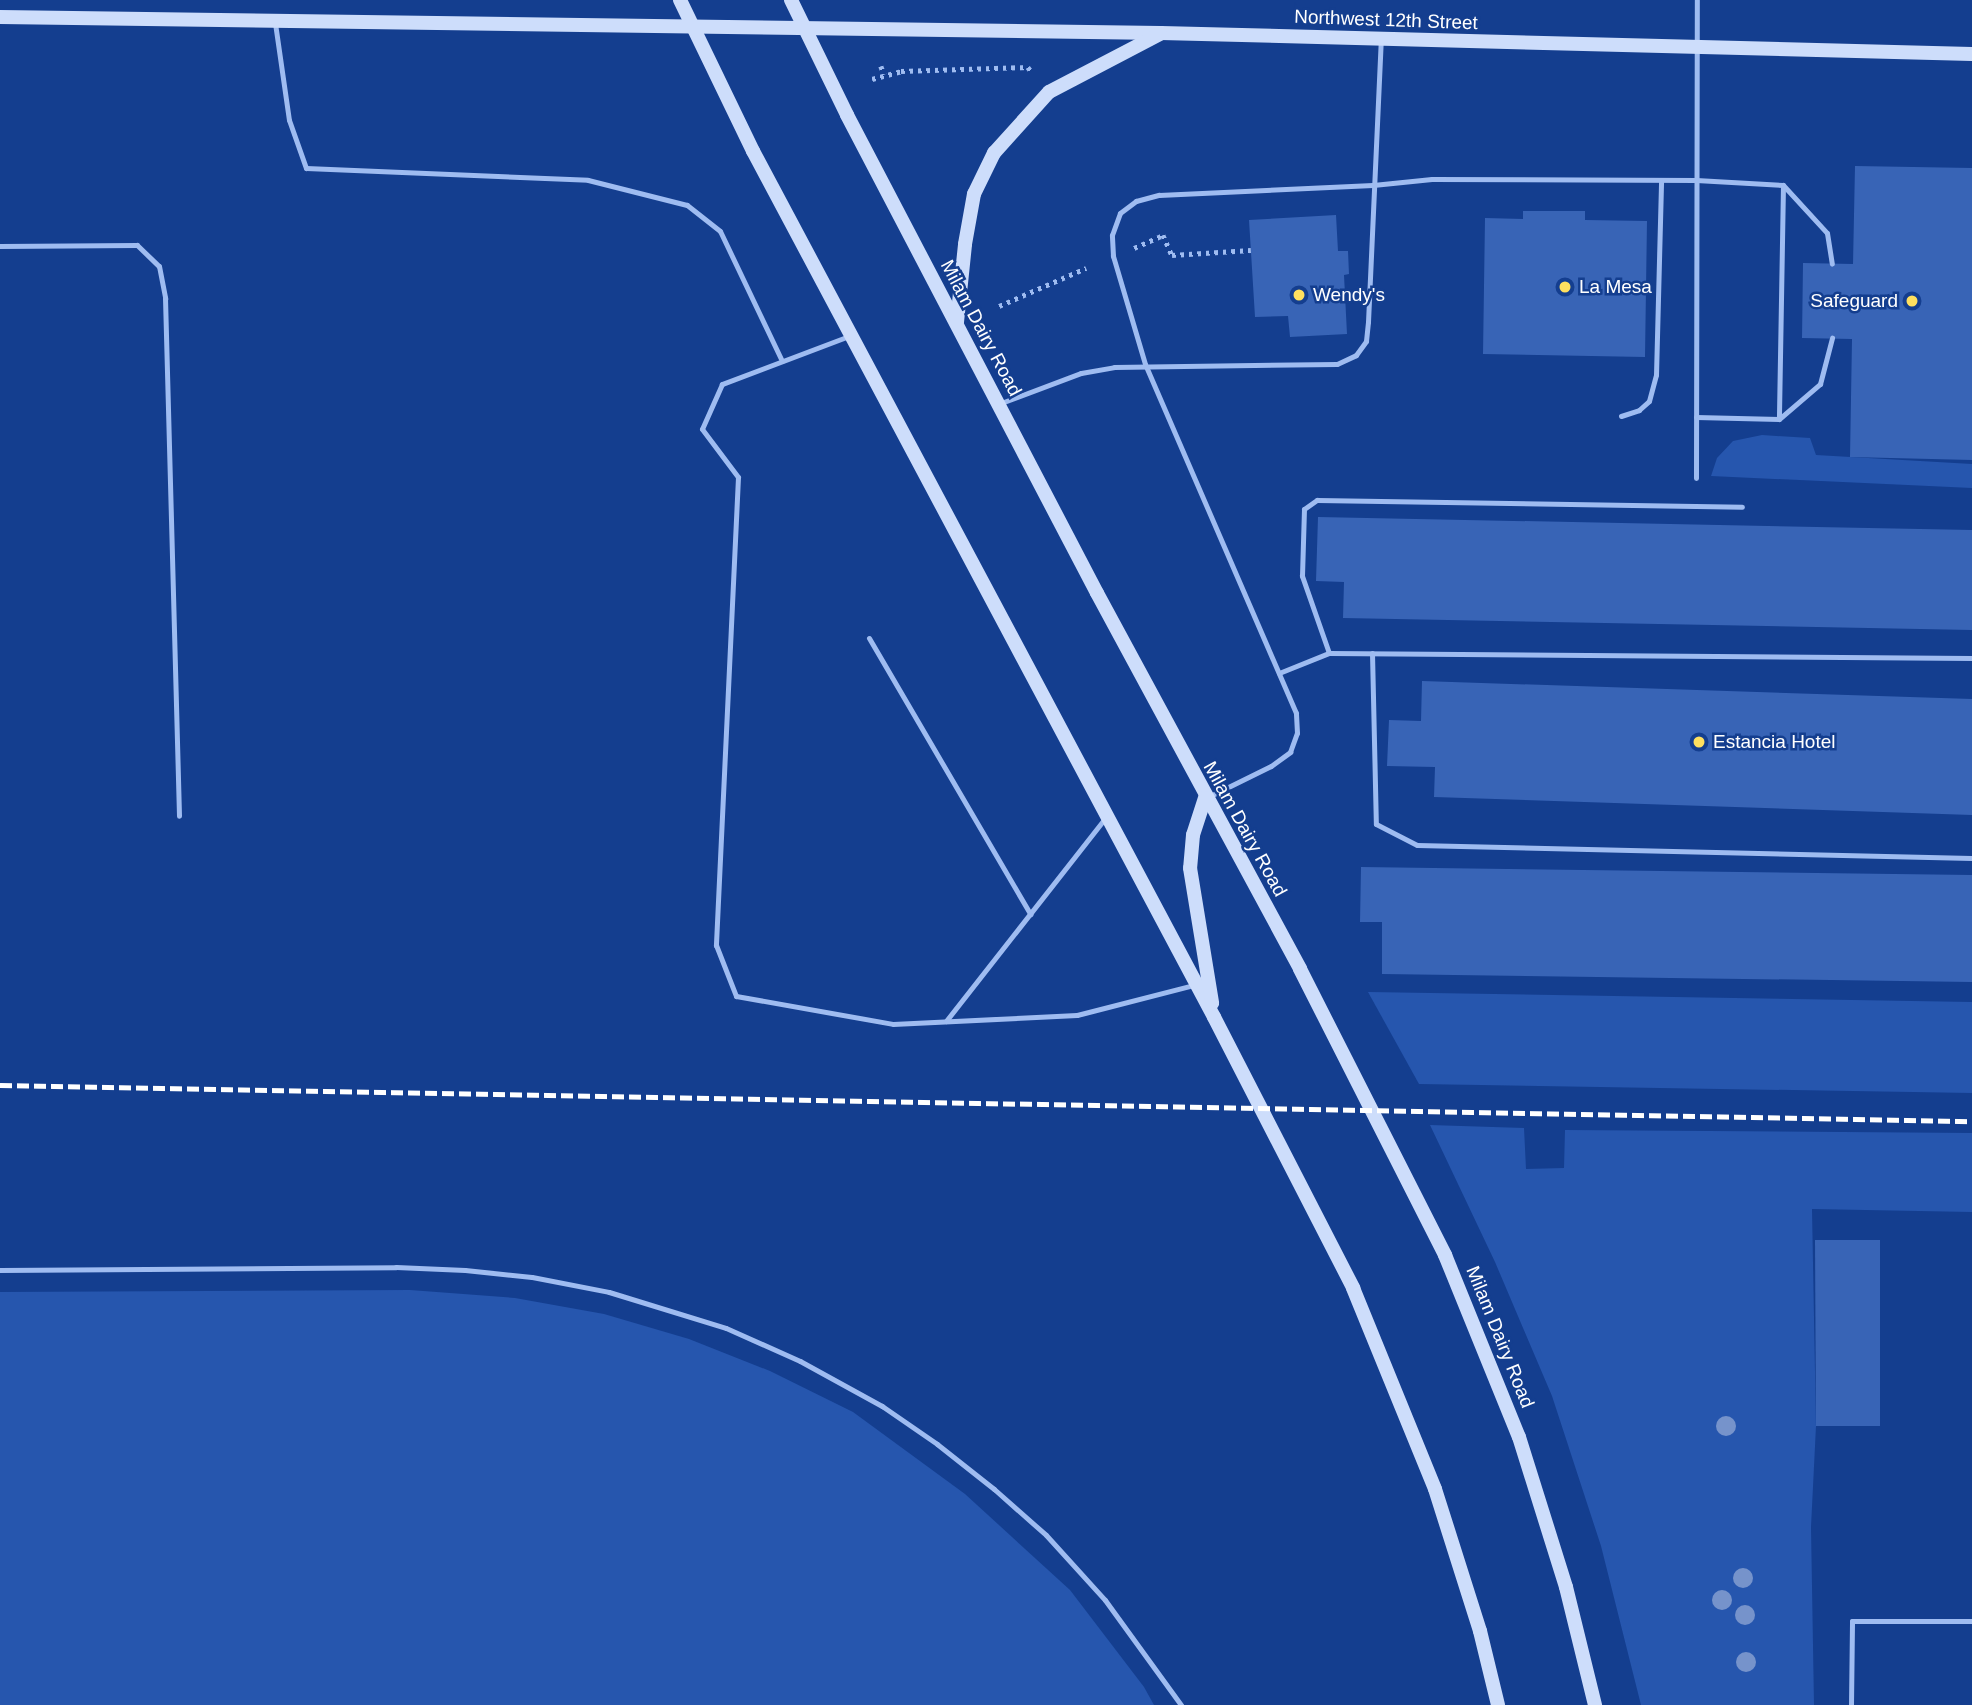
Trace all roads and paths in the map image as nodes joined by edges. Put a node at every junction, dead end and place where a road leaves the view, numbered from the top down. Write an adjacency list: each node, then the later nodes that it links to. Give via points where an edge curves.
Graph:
1 (680, 0): 6 (main road)
2 (791, 0): 7 (main road, Milam Dairy Road)
3 (1697, 0): 10 (lane)
4 (0, 17): 5 (main road, Northwest 12th Street)
5 (275, 23): 6 (main road, Northwest 12th Street); 29 (lane, via 289,120 306,168 588,180 687,205 720,231)
6 (692, 25): 7 (main road, Northwest 12th Street); 27 (main road)
7 (804, 27): 8 (main road, Northwest 12th Street); 26 (main road, Milam Dairy Road)
8 (1161, 33): 9 (main road, Northwest 12th Street); 26 (main road, via 1049,92 994,153 974,194)
9 (1381, 39): 10 (main road, Northwest 12th Street); 18 (lane)
10 (1697, 49): 11 (main road, Northwest 12th Street); 17 (lane)
11 (1972, 54)
12 (881, 66): 13 (path)
13 (884, 74): 14 (path, via 1028,67); 15 (path)
14 (1036, 77)
15 (872, 79)
16 (1661, 180): 17 (lane); 18 (lane, via 1442,179); 32 (lane, via 1656,376 1648,401)
17 (1696, 180): 19 (lane); 33 (lane)
18 (1373, 185): 30 (lane, via 1368,322 1366,341 1356,355 1337,364); 30 (lane, via 1159,195 1136,201 1120,213 1112,235 1113,256)
19 (1783, 185): 23 (lane, via 1827,233); 34 (lane)
20 (0, 246): 43 (lane, via 137,245 159,265 165,298)
21 (1131, 249): 22 (path, via 1163,236 1172,255)
22 (1251, 250)
23 (1832, 264)
24 (1086, 268): 25 (path)
25 (999, 306)
26 (957, 324): 31 (main road, Milam Dairy Road)
27 (851, 335): 29 (lane); 44 (main road)
28 (1832, 338): 34 (lane, via 1820,384)
29 (782, 361): 49 (lane, via 723,384 702,429 738,477 716,945 736,996 893,1024)
30 (1145, 364): 31 (lane, via 1081,373); 41 (lane)
31 (999, 404): 42 (main road, Milam Dairy Road)
32 (1621, 416)
33 (1696, 417): 34 (lane); 35 (lane)
34 (1779, 419)
35 (1696, 478)
36 (1742, 507): 38 (lane, via 1317,500 1304,509 1302,576)
37 (869, 638): 46 (lane)
38 (1329, 653): 39 (lane); 41 (lane)
39 (1372, 653): 40 (lane); 45 (lane, via 1376,824 1417,845)
40 (1972, 658)
41 (1279, 673): 42 (lane, via 1296,713 1297,733 1290,752)
42 (1205, 798): 48 (main road, via 1193,835 1190,868); 54 (main road, Milam Dairy Road, via 1300,969 1445,1255 1519,1437 1566,1587)
43 (179, 816)
44 (1107, 816): 46 (lane); 47 (main road)
45 (1972, 858)
46 (1030, 914): 49 (lane)
47 (1197, 984): 48 (main road); 49 (lane, via 1077,1015)
48 (1214, 1017): 53 (main road, via 1383,1356 1435,1489)
49 (946, 1021)
50 (0, 1270): 52 (lane, via 465,1270 609,1292 726,1328 800,1361 882,1406 994,1489 1046,1535 1105,1600)
51 (1972, 1621): 55 (lane, via 1852,1621)
52 (1181, 1705)
53 (1498, 1705)
54 (1595, 1705)
55 (1851, 1705)

